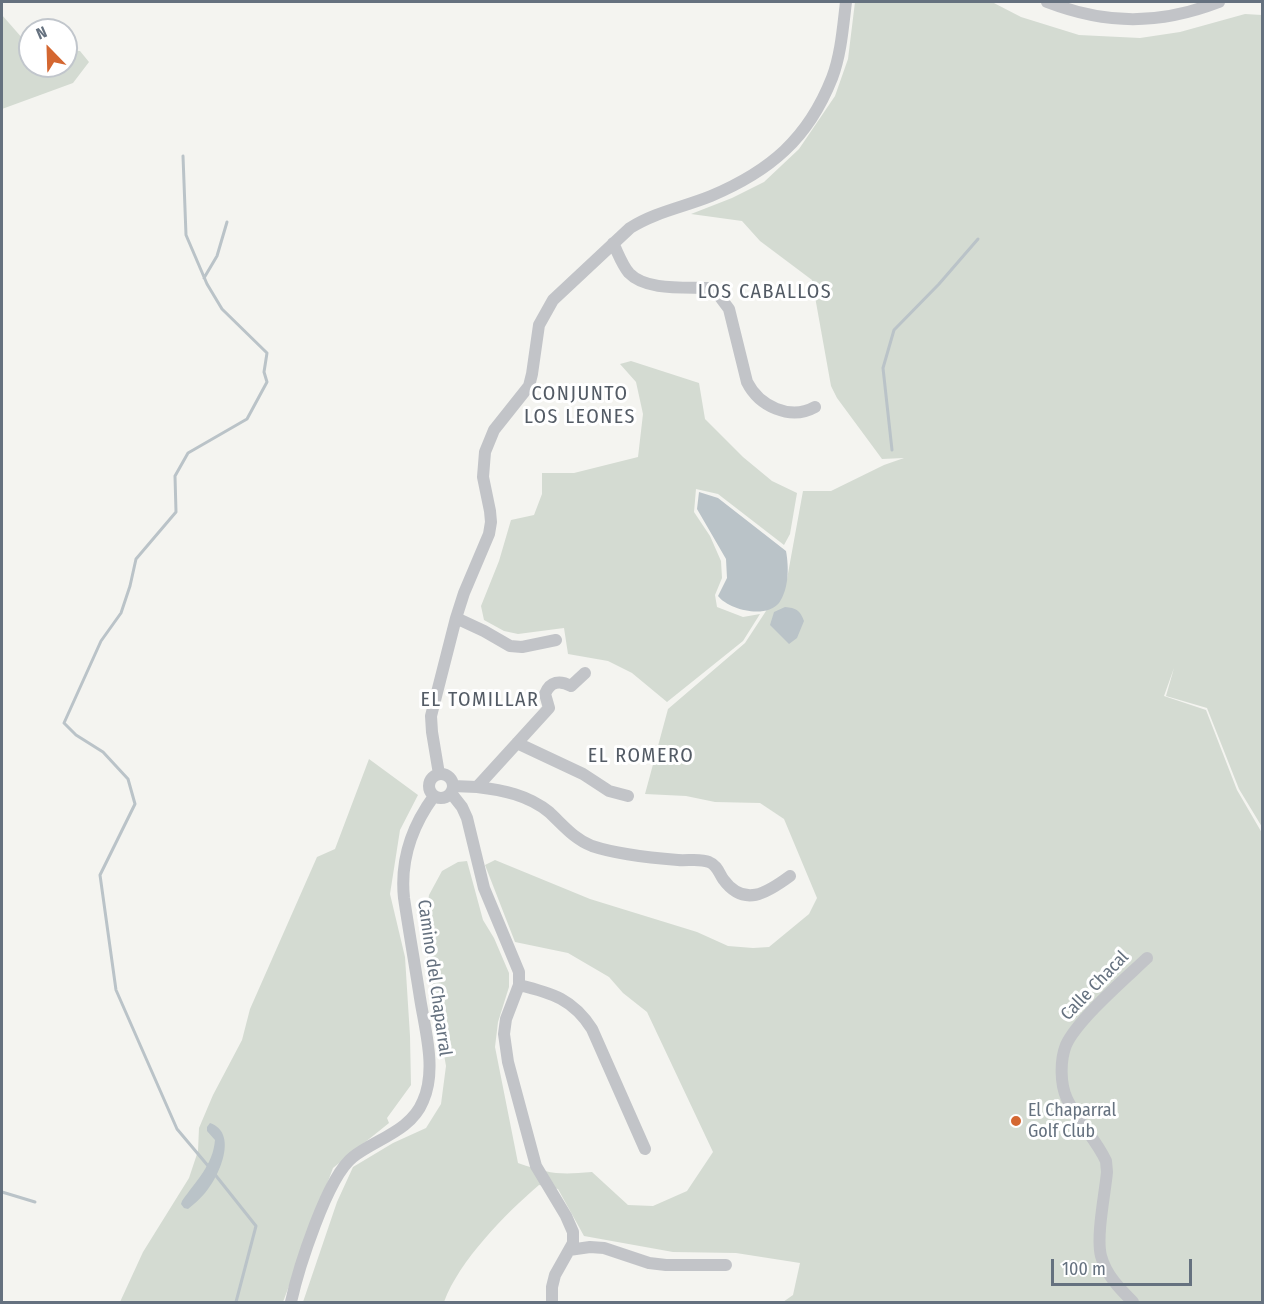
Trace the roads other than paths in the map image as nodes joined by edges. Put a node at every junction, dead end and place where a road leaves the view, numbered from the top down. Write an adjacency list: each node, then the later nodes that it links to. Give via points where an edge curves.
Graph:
1 (846, 2): 4 (street, via 832,77 809,124 769,165 743,182 643,220)
2 (1047, 2): 3 (street, via 1111,19 1139,20 1186,13)
3 (1220, 2)
4 (613, 243): 5 (street, via 629,273 648,285 708,288 717,293 729,309 747,382 761,401 786,412); 6 (street, via 544,313 529,386 494,430 483,464 489,534)
5 (815, 407)
6 (456, 618): 7 (street, via 510,646); 10 (street, via 431,716)
7 (556, 640)
8 (585, 673): 9 (street, via 571,686 563,682 549,686 545,699 549,708)
9 (518, 743): 11 (street); 14 (street)
10 (440, 774): 12 (street, via 449,777); 13 (street, via 430,781 429,789)
11 (477, 787): 12 (street); 15 (street, via 511,792 534,803 592,846 712,862 733,890 742,894 763,893)
12 (452, 789): 13 (street, via 445,797); 17 (street, via 467,818 484,888 519,972)
13 (434, 796): 21 (street, Camino del Chaparral, via 411,838 403,874 427,1045 427,1091 410,1121 353,1157 337,1175 321,1210)
14 (628, 796)
15 (790, 876)
16 (1147, 958): 23 (street, Calle Chacal, via 1079,1025 1065,1047 1062,1062 1067,1100 1106,1161 1100,1254 1112,1278)
17 (519, 985): 18 (street, via 561,998 584,1017); 19 (street, via 506,1020 505,1047 536,1166 570,1224 573,1243)
18 (645, 1149)
19 (569, 1250): 20 (street, via 604,1248 666,1265); 22 (street, via 555,1275)
20 (726, 1265)
21 (291, 1302)
22 (552, 1302)
23 (1133, 1302)

